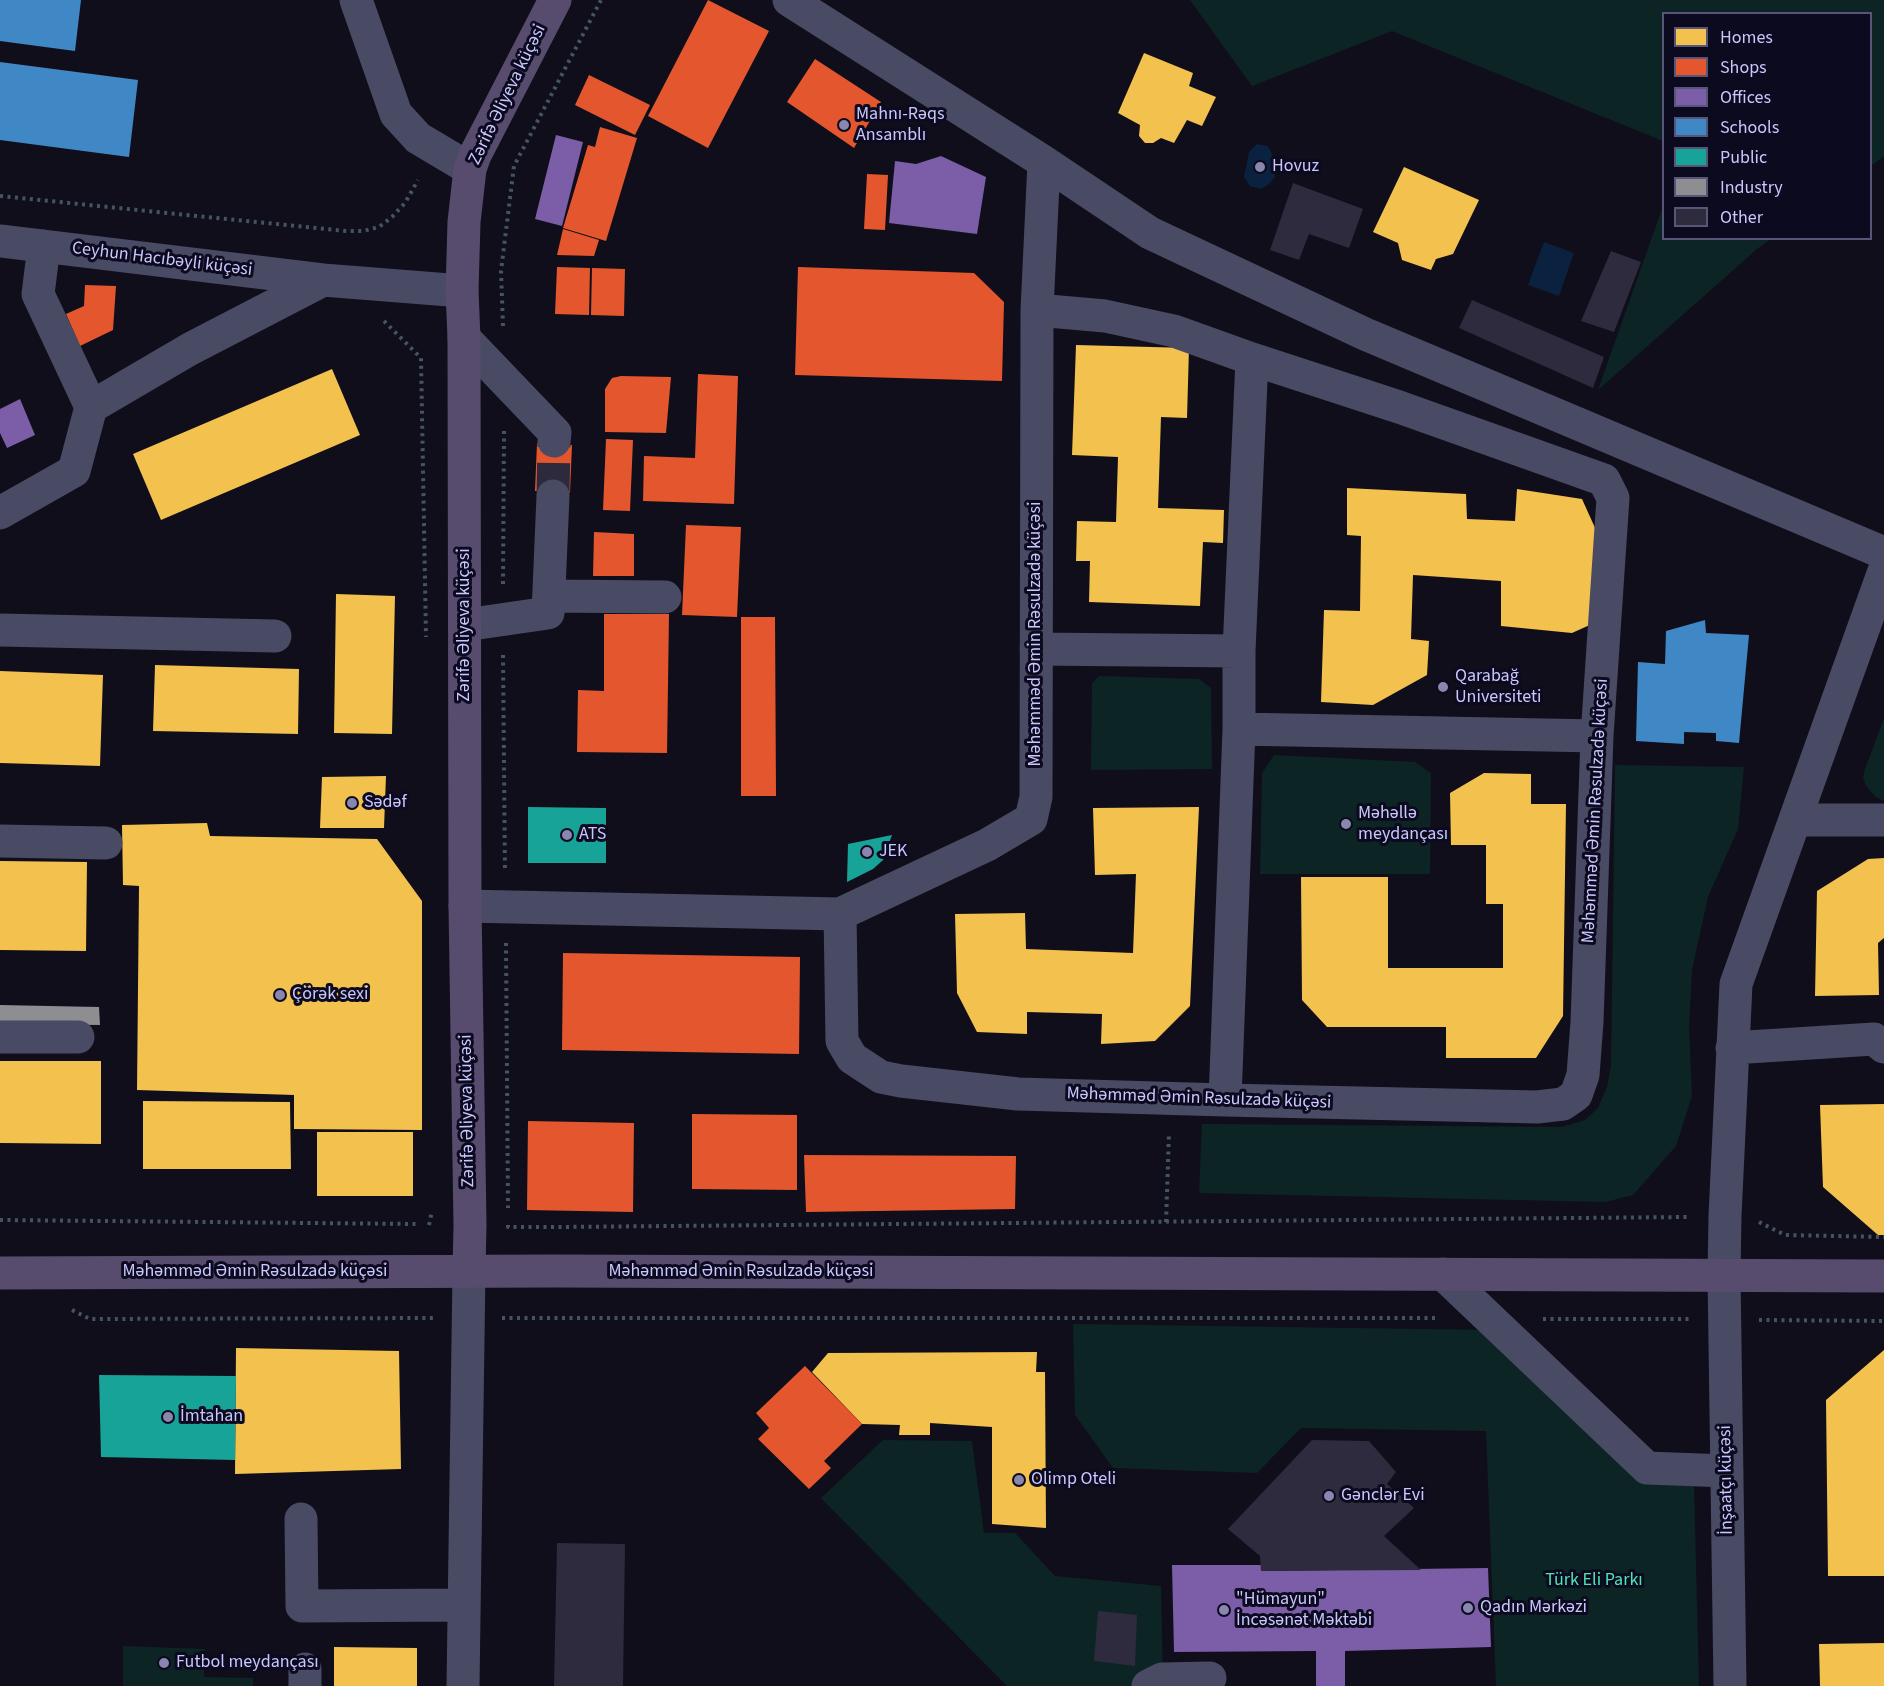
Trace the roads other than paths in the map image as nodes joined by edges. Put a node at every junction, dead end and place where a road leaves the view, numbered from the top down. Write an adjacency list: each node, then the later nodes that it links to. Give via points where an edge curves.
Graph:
1 (356, 0): 5 (street, via 396,114 418,138)
2 (555, 0): 5 (main road, Zərifə Əliyeva küçəsi)
3 (789, 0): 4 (street)
4 (1044, 162): 10 (street, Məhəmməd Əmin Rəsulzadə küçəsi); 17 (street, via 1150,233 1354,329)
5 (470, 169): 9 (main road, Zərifə Əliyeva küçəsi)
6 (0, 241): 7 (street, Ceyhun Hacıbəyli küçəsi)
7 (44, 246): 8 (street, Ceyhun Hacıbəyli küçəsi); 13 (street, via 38,294)
8 (323, 280): 9 (street, Ceyhun Hacıbəyli küçəsi); 13 (street, via 190,349)
9 (462, 291): 11 (main road, Zərifə Əliyeva küçəsi)
10 (1037, 310): 12 (street, Məhəmməd Əmin Rəsulzadə küçəsi, via 1106,316 1174,331); 24 (street, Məhəmməd Əmin Rəsulzadə küçəsi)
11 (464, 338): 14 (street, via 555,433); 21 (main road, Zərifə Əliyeva küçəsi)
12 (1252, 359): 25 (street); 27 (street, Məhəmməd Əmin Rəsulzadə küçəsi, via 1604,480 1612,498)
13 (91, 407): 16 (street, via 74,471)
14 (554, 441)
15 (553, 496): 19 (street)
16 (0, 513)
17 (1884, 553)
18 (1884, 571): 28 (street)
19 (549, 596): 20 (street); 21 (street, via 548,613)
20 (665, 597)
21 (465, 625): 32 (main road, Zərifə Əliyeva küçəsi)
22 (0, 630): 23 (street)
23 (275, 636)
24 (1036, 649): 25 (street); 33 (street, Məhəmməd Əmin Rəsulzadə küçəsi, via 1036,796 1031,819 987,845)
25 (1239, 651): 26 (street)
26 (1239, 729): 27 (street); 38 (street)
27 (1597, 736): 38 (street, Məhəmməd Əmin Rəsulzadə küçəsi, via 1587,1022 1583,1076 1576,1095 1563,1104 1537,1107)
28 (1795, 820): 29 (street); 36 (street, via 1736,984)
29 (1884, 820)
30 (0, 841): 31 (street)
31 (106, 843)
32 (465, 906): 33 (street); 39 (main road, Zərifə Əliyeva küçəsi)
33 (840, 914): 38 (street, Məhəmməd Əmin Rəsulzadə küçəsi, via 842,1041 852,1058 881,1077 1018,1094)
34 (0, 1036): 35 (street)
35 (78, 1037)
36 (1732, 1047): 37 (street, via 1874,1039); 42 (street)
37 (1884, 1047)
38 (1225, 1100)
39 (469, 1271): 40 (main road, Məhəmməd Əmin Rəsulzadə küçəsi); 41 (main road, Məhəmməd Əmin Rəsulzadə küçəsi); 46 (street)
40 (0, 1273)
41 (1443, 1274): 42 (main road, Məhəmməd Əmin Rəsulzadə küçəsi); 44 (street, via 1647,1468)
42 (1724, 1275): 43 (main road, Məhəmməd Əmin Rəsulzadə küçəsi); 44 (street, İnşaatçı küçəsi)
43 (1884, 1276)
44 (1727, 1471): 50 (street, İnşaatçı küçəsi)
45 (301, 1519): 46 (street, via 302,1606)
46 (463, 1605): 48 (street)
47 (1210, 1678): 49 (street, via 1162,1679)
48 (463, 1686)
49 (1148, 1686)
50 (1730, 1686)

